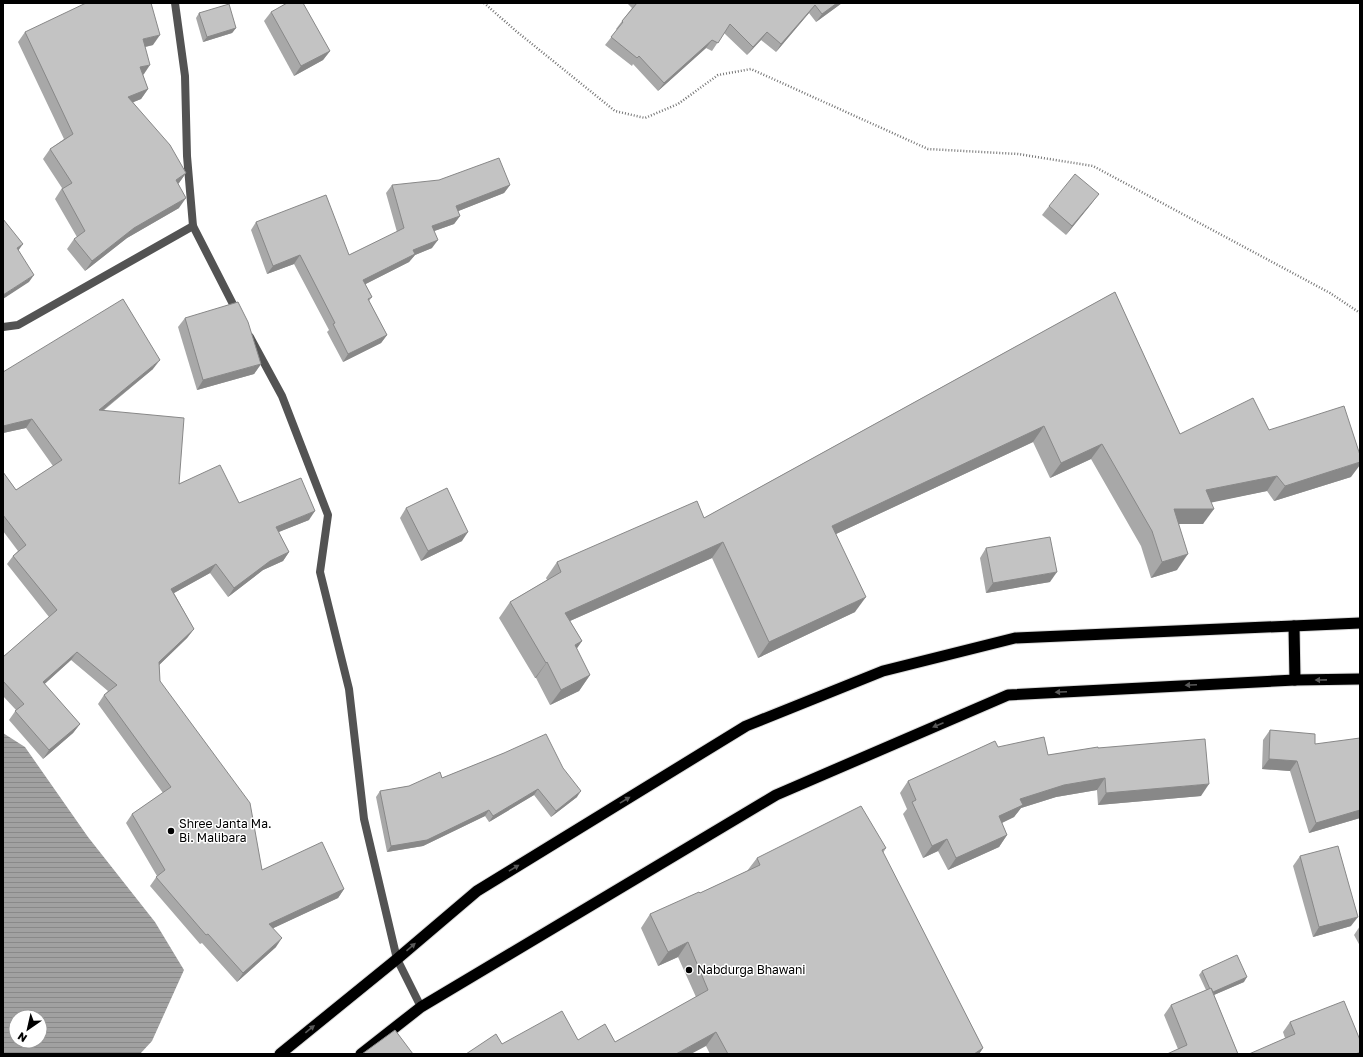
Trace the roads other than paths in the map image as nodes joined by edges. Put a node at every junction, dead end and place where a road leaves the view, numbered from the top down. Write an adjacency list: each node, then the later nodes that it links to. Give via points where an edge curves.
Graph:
1 (175, 3): 2 (street, via 185,76 187,156)
2 (193, 226): 3 (street, via 18,325); 8 (street, via 282,396 328,515 320,572 349,689 364,819)
3 (3, 327)
4 (1360, 623): 5 (highway)
5 (1294, 626): 7 (highway); 8 (highway, one-way to 5, via 477,890 746,726 883,671 1015,638)
6 (1360, 679): 7 (highway, one-way to 7)
7 (1295, 680): 9 (highway, one-way to 9, via 1008,695 776,795)
8 (397, 959): 9 (street); 10 (highway, one-way to 8)
9 (420, 1007): 11 (highway)
10 (280, 1054)
11 (361, 1054)

